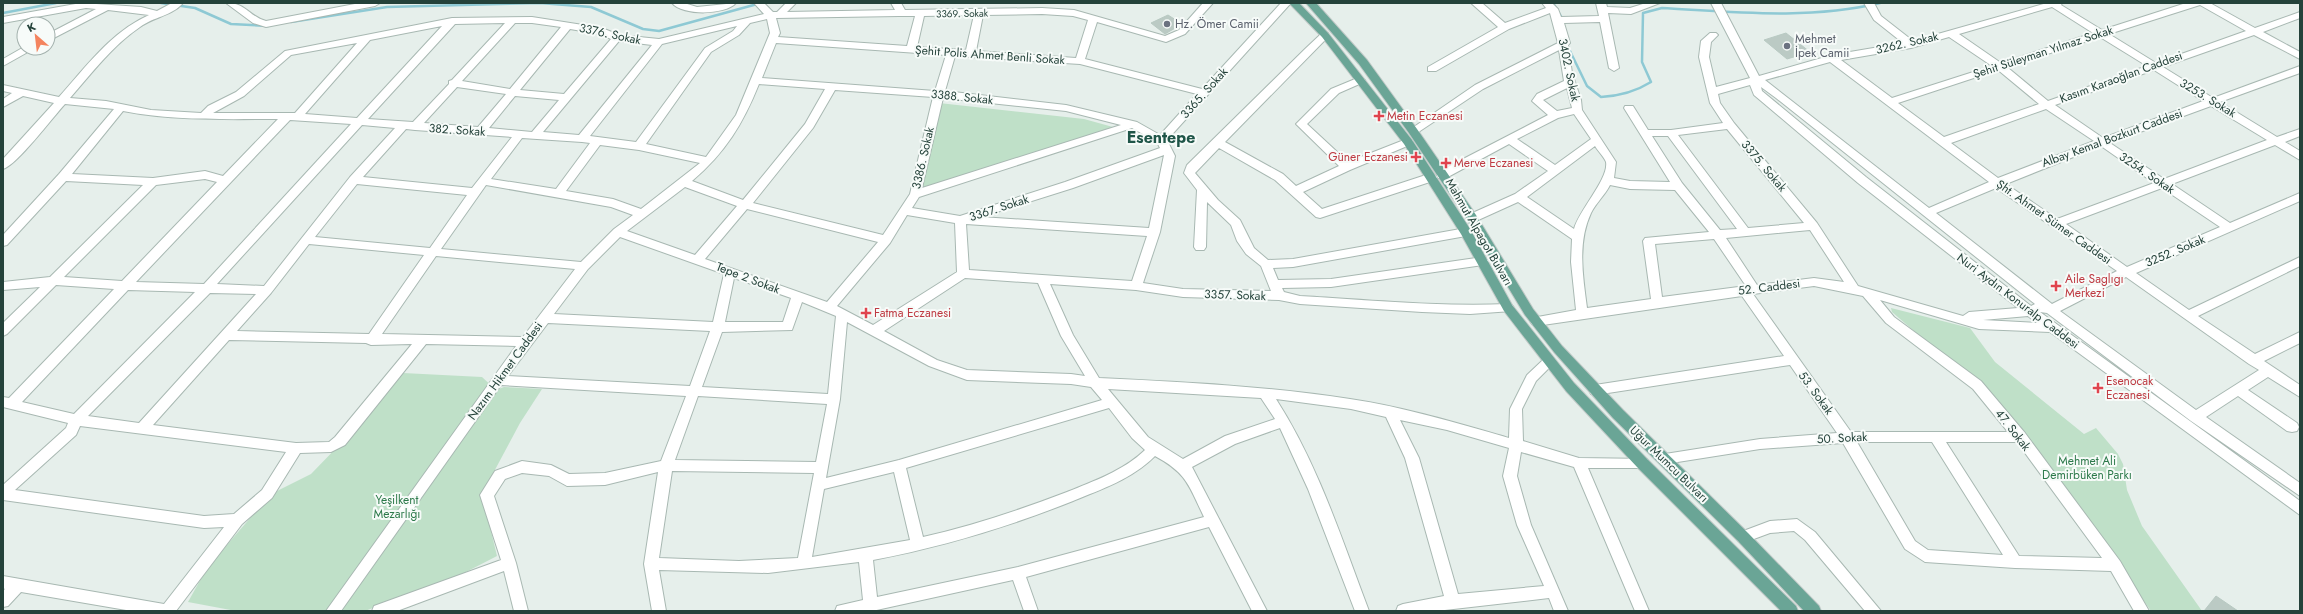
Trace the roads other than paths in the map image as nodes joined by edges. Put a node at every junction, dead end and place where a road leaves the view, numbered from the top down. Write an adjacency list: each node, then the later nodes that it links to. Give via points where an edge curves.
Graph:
1 (231, 3): 2 (street, via 240,7 259,24)
2 (375, 3)
3 (677, 3): 4 (street, via 693,10)
4 (731, 3)
5 (759, 3): 29 (street)
6 (791, 3): 29 (street)
7 (896, 3): 27 (street)
8 (1074, 3): 25 (street)
9 (1208, 3): 31 (street, 3369. Sokak, via 1182,32 1166,39)
10 (1286, 3): 74 (street, 3365. Sokak)
11 (1294, 3): 43 (main road, Mahmut Alpagot Bulvarı)
12 (1311, 3): 93 (main road, Mahmut Alpagot Bulvarı, via 1363,62)
13 (1476, 3): 38 (street)
14 (1655, 3): 23 (street, via 1631,11)
15 (1716, 3): 64 (street, Nuri Aydın Konuralp Caddesi)
16 (1869, 3): 50 (street, via 1877,18)
17 (2196, 3): 41 (street, Şehit Süleyman Yılmaz Sokak)
18 (2203, 3): 39 (street)
19 (2055, 4): 40 (street, 3262. Sokak); 41 (street, 3253. Sokak)
20 (106, 6): 26 (street); 32 (street, via 79,6); 42 (street)
21 (175, 6): 26 (street)
22 (1550, 6): 33 (street, 3402. Sokak); 38 (street)
23 (1601, 11): 33 (street, via 1591,20); 61 (street)
24 (979, 13): 25 (street, 3369. Sokak); 28 (street, 3369. Sokak); 53 (street)
25 (1074, 13): 31 (street, 3369. Sokak)
26 (156, 14): 77 (street, via 137,24 106,50)
27 (902, 14): 28 (street, 3369. Sokak); 29 (street, 3369. Sokak)
28 (920, 14): 51 (street)
29 (775, 15): 36 (street, 3376. Sokak); 47 (street, via 775,33)
30 (2300, 15): 39 (street, Kasım Karaoğlan Caddesi)
31 (1093, 19): 57 (street)
32 (3, 20)
33 (1559, 20): 49 (street, 3402. Sokak)
34 (452, 21): 35 (street, 3376. Sokak); 45 (street, 3376. Sokak); 88 (street)
35 (512, 21): 37 (street, 3376. Sokak, via 532,20); 67 (street)
36 (747, 21): 48 (street, 3376. Sokak); 110 (street, via 743,27 708,50)
37 (567, 26): 46 (street, 3376. Sokak, via 602,31); 71 (street)
38 (1504, 27): 62 (street)
39 (2253, 31): 55 (street); 59 (street, Kasım Karaoğlan Caddesi)
40 (1950, 33): 50 (street, 3262. Sokak); 60 (street, 3254. Sokak)
41 (2100, 33): 59 (street, 3253. Sokak); 60 (street, Şehit Süleyman Yılmaz Sokak)
42 (56, 34)
43 (1326, 35): 65 (main road, Mahmut Alpagot Bulvarı); 108 (street, via 1294,63)
44 (1714, 35): 72 (street, 3375. Sokak, via 1706,41 1704,57)
45 (367, 38): 86 (street, 3376. Sokak, via 288,53 240,94 212,108); 87 (street)
46 (617, 38): 48 (street, 3376. Sokak); 76 (street)
47 (772, 40): 51 (street, Şehit Polis Ahmet Benli Sokak); 66 (street, Nazım Hikmet Caddesi)
48 (659, 42): 100 (street)
49 (1565, 43): 68 (street, 3402. Sokak); 93 (street, via 1478,87)
50 (1911, 45): 56 (street, 3262. Sokak)
51 (911, 50): 52 (street, Şehit Polis Ahmet Benli Sokak)
52 (951, 53): 53 (street, Şehit Polis Ahmet Benli Sokak); 75 (street, 3386. Sokak)
53 (970, 54): 57 (street, Şehit Polis Ahmet Benli Sokak)
54 (16, 55): 58 (street)
55 (2300, 56)
56 (1832, 58): 64 (street, 3262. Sokak); 78 (street, Şht. Ahmet Sümer Caddesi)
57 (1080, 61): 74 (street, Şehit Polis Ahmet Benli Sokak)
58 (3, 62)
59 (2154, 65): 79 (street, 3253. Sokak); 81 (street, Kasım Karaoğlan Caddesi)
60 (1999, 66): 78 (street, Şehit Süleyman Yılmaz Sokak); 81 (street, 3254. Sokak)
61 (1614, 68)
62 (1432, 69)
63 (2300, 69): 79 (street, Albay Kemal Bozkurt Caddesi)
64 (1755, 78): 72 (street, 3262. Sokak); 136 (street, Nuri Aydın Konuralp Caddesi); 138 (street, Nuri Aydın Konuralp Caddesi, via 1755,90 1767,102)
65 (1360, 80): 106 (main road, Mahmut Alpagot Bulvarı); 114 (street, via 1335,91 1301,124)
66 (756, 81): 69 (street, 3388. Sokak); 112 (street, Nazım Hikmet Caddesi, via 741,116)
67 (453, 83): 71 (street); 92 (street)
68 (1569, 83): 84 (street, 3402. Sokak, via 1578,100); 85 (street, via 1541,96 1538,101)
69 (832, 86): 75 (street, 3388. Sokak); 134 (street, via 809,126)
70 (3, 88): 73 (street, 382. Sokak)
71 (512, 92): 76 (street); 94 (street)
72 (1712, 92): 90 (street, 3375. Sokak)
73 (20, 93): 77 (street, 382. Sokak); 80 (street)
74 (1204, 93): 109 (street, 3365. Sokak)
75 (939, 94): 89 (street, 3388. Sokak, via 1066,108); 131 (street, 3386. Sokak)
76 (568, 98): 99 (street)
77 (62, 101): 82 (street, 382. Sokak); 113 (street)
78 (1890, 102): 107 (street, Şht. Ahmet Sümer Caddesi)
79 (2213, 102): 104 (street, Albay Kemal Bozkurt Caddesi); 105 (street, 3253. Sokak)
80 (3, 104)
81 (2046, 104): 104 (street, 3254. Sokak); 107 (street, Kasım Karaoğlan Caddesi)
82 (121, 107): 86 (street, 382. Sokak, via 152,113); 117 (street)
83 (1629, 108): 96 (street, 53. Sokak)
84 (1577, 110): 85 (street); 102 (street, 3402. Sokak)
85 (1555, 115): 101 (street)
86 (203, 116): 87 (street, 382. Sokak)
87 (292, 116): 88 (street, 382. Sokak); 119 (street)
88 (362, 121): 91 (street, 382. Sokak); 170 (street)
89 (1133, 124): 109 (street, 3388. Sokak); 131 (street)
90 (1730, 125): 97 (street); 143 (street, 3375. Sokak)
91 (403, 126): 92 (street, 382. Sokak); 118 (street)
92 (415, 127): 94 (street, 382. Sokak)
93 (1413, 130): 116 (main road, Mahmut Alpagot Bulvarı)
94 (480, 132): 98 (street, 382. Sokak)
95 (2300, 132): 105 (street)
96 (1644, 133): 97 (street); 126 (street, 53. Sokak)
97 (1671, 133): 148 (street)
98 (519, 135): 99 (street, 382. Sokak); 120 (street)
99 (535, 136): 100 (street, 382. Sokak)
100 (582, 139): 103 (street, 382. Sokak)
101 (1511, 140): 115 (street); 116 (street)
102 (1597, 140): 115 (street); 121 (street, 3402. Sokak, via 1611,162)
103 (597, 141): 110 (street, 382. Sokak); 130 (street)
104 (2100, 141): 124 (street, Albay Kemal Bozkurt Caddesi); 125 (street, 3254. Sokak)
105 (2274, 141): 111 (street, 3253. Sokak); 125 (street)
106 (1408, 142): 114 (street); 116 (main road, Mahmut Alpagot Bulvarı)
107 (1942, 142): 124 (street, Şht. Ahmet Sümer Caddesi)
108 (1219, 144): 127 (street, via 1191,168 1189,173); 128 (street, via 1279,177)
109 (1164, 145): 140 (street, 3367. Sokak, via 1069,185); 146 (street, via 1170,156)
110 (639, 146): 112 (street, 382. Sokak)
111 (2300, 156)
112 (709, 161): 123 (street, Nazım Hikmet Caddesi)
113 (3, 165)
114 (1346, 167): 128 (street)
115 (1556, 171): 133 (street)
116 (1437, 176): 128 (street, via 1320,214); 139 (main road, Mahmut Alpagot Bulvarı); 147 (main road, Mahmut Alpagot Bulvarı)
117 (63, 177): 122 (street); 153 (street)
118 (354, 180): 129 (street); 151 (street)
119 (226, 181): 122 (street, via 205,175); 168 (street)
120 (484, 181): 129 (street); 130 (street)
121 (1609, 181): 126 (street, via 1630,185); 150 (street, via 1586,213)
122 (153, 182): 165 (street)
123 (684, 182): 134 (street); 137 (street, Nazım Hikmet Caddesi)
124 (1996, 182): 136 (street, Albay Kemal Bozkurt Caddesi); 142 (street, Şht. Ahmet Sümer Caddesi)
125 (2162, 183): 142 (street); 144 (street, 3254. Sokak)
126 (1678, 186): 149 (street, 53. Sokak)
127 (1202, 190): 154 (street); 159 (street, via 1236,223 1243,242)
128 (1296, 191)
129 (475, 192): 155 (street)
130 (558, 194): 137 (street, via 613,203)
131 (915, 194): 135 (street, 3386. Sokak)
132 (2300, 196): 144 (street, 3252. Sokak)
133 (1519, 197): 139 (street); 150 (street)
134 (745, 205): 152 (street); 156 (street)
135 (905, 211): 140 (street); 152 (street, 3386. Sokak)
136 (1926, 212): 138 (street, via 1910,207 1906,209); 141 (street, via 1928,222); 180 (street, Nuri Aydın Konuralp Caddesi)
137 (643, 214): 145 (street, Nazım Hikmet Caddesi)
138 (1905, 214): 141 (street, Nuri Aydın Konuralp Caddesi)
139 (1472, 218): 182 (main road, Mahmut Alpagot Bulvarı)
140 (960, 220): 146 (street); 163 (street, 3367. Sokak)
141 (1918, 223): 181 (street, Nuri Aydın Konuralp Caddesi)
142 (2058, 223): 162 (street, Şht. Ahmet Sümer Caddesi)
143 (1813, 226): 148 (street); 172 (street, 3375. Sokak)
144 (2229, 228): 162 (street, 3252. Sokak)
145 (618, 232): 156 (street, Tepe 2 Sokak); 160 (street, Nazım Hikmet Caddesi)
146 (1154, 232): 169 (street)
147 (1466, 232): 157 (main road, Mahmut Alpagot Bulvarı); 159 (street, via 1293,263)
148 (1745, 232): 149 (street)
149 (1717, 234): 171 (street, 53. Sokak); 177 (street, via 1649,241)
150 (1576, 236): 183 (street)
151 (305, 240): 155 (street); 173 (street)
152 (886, 240): 178 (street, 3386. Sokak)
153 (3, 242)
154 (1200, 248)
155 (433, 253): 160 (street); 196 (street)
156 (698, 259): 161 (street, Tepe 2 Sokak)
157 (1483, 261): 166 (street, via 1331,283); 179 (main road, Mahmut Alpagot Bulvarı)
158 (2300, 261): 185 (street)
159 (1266, 264): 166 (street)
160 (584, 266): 187 (street, Nazım Hikmet Caddesi)
161 (730, 271): 176 (street, Tepe 2 Sokak); 190 (street)
162 (2126, 272): 180 (street, 3252. Sokak); 185 (street, Şht. Ahmet Sümer Caddesi)
163 (962, 274): 164 (street, 3357. Sokak); 193 (street)
164 (1042, 279): 169 (street, 3357. Sokak); 204 (street, via 1067,336)
165 (55, 281): 167 (street); 168 (street); 192 (street)
166 (1274, 284): 175 (street)
167 (3, 286)
168 (127, 286): 170 (street); 212 (street)
169 (1136, 286): 175 (street, 3357. Sokak, via 1183,293)
170 (206, 289): 173 (street); 215 (street)
171 (1748, 289): 172 (street, 52. Caddesi, via 1814,282); 177 (street, 52. Caddesi); 199 (street, 53. Sokak)
172 (1854, 289): 174 (street, 52. Caddesi)
173 (267, 290): 194 (street)
174 (1869, 295): 186 (street, 52. Caddesi); 221 (street, 47. Sokak, via 1890,320 1977,385)
175 (1279, 296): 179 (street, 3357. Sokak, via 1300,300 1422,308)
176 (797, 297): 178 (street, Tepe 2 Sokak); 190 (street, via 788,326)
177 (1657, 302): 183 (street, 52. Caddesi)
178 (829, 307): 184 (street, Tepe 2 Sokak)
179 (1508, 308): 182 (main road, via 1517,302); 189 (main road, Mahmut Alpagot Bulvarı)
180 (2051, 310): 181 (street, 52. Caddesi, via 2040,307); 188 (street, Nuri Aydın Konuralp Caddesi)
181 (2030, 311): 186 (street, 52. Caddesi, via 1980,317); 191 (street, Nuri Aydın Konuralp Caddesi)
182 (1530, 313): 183 (street, 52. Caddesi); 189 (main road, via 1531,325); 205 (main road, Uğur Mumcu Bulvarı)
183 (1582, 313)
184 (842, 314): 193 (street, Tepe 2 Sokak); 210 (street)
185 (2190, 315): 201 (street, Şht. Ahmet Sümer Caddesi)
186 (1952, 317): 191 (street, 52. Caddesi, via 1987,326)
187 (544, 318): 190 (street); 198 (street, Nazım Hikmet Caddesi)
188 (2067, 321): 191 (street, 52. Caddesi, via 2057,328); 214 (street, Nuri Aydın Konuralp Caddesi)
189 (1520, 325): 200 (main road, Uğur Mumcu Bulvarı)
190 (718, 327): 207 (street)
191 (2051, 327): 235 (street, Nuri Aydın Konuralp Caddesi)
192 (3, 331)
193 (874, 331): 204 (street, Tepe 2 Sokak, via 933,363 967,375 1071,379)
194 (226, 336): 196 (street); 218 (street)
195 (2300, 337): 201 (street)
196 (371, 340): 197 (street)
197 (422, 340): 198 (street); 223 (street, via 340,441 331,446)
198 (526, 342): 203 (street, Nazım Hikmet Caddesi)
199 (1792, 360): 205 (street); 219 (street, 53. Sokak)
200 (1549, 361): 222 (street, via 1531,378 1516,409); 227 (main road, Uğur Mumcu Bulvarı)
201 (2253, 361): 202 (street, Şht. Ahmet Sümer Caddesi)
202 (2267, 371): 206 (street); 208 (street, Şht. Ahmet Sümer Caddesi)
203 (498, 380): 207 (street); 254 (street, Nazım Hikmet Caddesi)
204 (1095, 384): 209 (street, Tepe 2 Sokak); 211 (street)
205 (1595, 390): 225 (main road, Uğur Mumcu Bulvarı)
206 (2239, 390): 214 (street); 217 (street)
207 (696, 392): 210 (street); 228 (street)
208 (2300, 392)
209 (1265, 393): 213 (street, Tepe 2 Sokak, via 1351,404); 216 (street)
210 (834, 399): 231 (street)
211 (1112, 402): 224 (street); 229 (street)
212 (8, 403): 215 (street)
213 (1391, 414): 222 (street, Tepe 2 Sokak, via 1447,425); 251 (street, via 1412,458)
214 (2196, 417): 233 (street, Nuri Aydın Konuralp Caddesi)
215 (76, 420): 218 (street); 234 (street, via 71,431)
216 (1283, 421): 230 (street, via 1230,440); 261 (street, via 1315,489)
217 (2292, 427)
218 (143, 428): 223 (street)
219 (1847, 437): 220 (street, 50. Sokak); 225 (street, 50. Sokak, via 1760,444); 241 (street, 53. Sokak, via 1910,545 1925,556)
220 (1936, 437): 221 (street, 50. Sokak); 241 (street)
221 (2020, 437): 245 (street, 47. Sokak)
222 (1516, 446): 226 (street, Tepe 2 Sokak); 249 (street, via 1510,476 1524,526)
223 (296, 448): 236 (street, via 267,494)
224 (1153, 450): 230 (street); 239 (street, via 1143,461 1100,484 1041,509)
225 (1665, 459): 227 (main road); 238 (main road, Uğur Mumcu Bulvarı)
226 (1579, 463): 227 (street, Tepe 2 Sokak); 264 (street)
227 (1642, 463): 265 (main road, Uğur Mumcu Bulvarı)
228 (666, 465): 231 (street); 242 (street, via 605,479 567,480 551,470 522,467 500,475 487,495); 243 (street)
229 (900, 465): 232 (street); 239 (street)
230 (1183, 466): 237 (street)
231 (822, 468): 232 (street)
232 (819, 485): 244 (street)
233 (2300, 490)
234 (3, 493): 236 (street, via 204,522)
235 (2300, 509)
236 (238, 520): 253 (street)
237 (1214, 520): 246 (street); 260 (street)
238 (1743, 536): 266 (main road, Uğur Mumcu Bulvarı); 267 (street, via 1770,527 1797,525 1810,536)
239 (918, 544): 240 (street)
240 (865, 555): 244 (street); 252 (street)
241 (2015, 562): 245 (street)
242 (509, 563): 255 (street); 256 (street)
243 (651, 564): 244 (street, via 767,567); 257 (street)
244 (804, 564)
245 (2115, 565): 268 (street, 47. Sokak)
246 (1018, 573): 252 (street); 259 (street)
247 (3, 582): 248 (street)
248 (18, 585): 250 (street); 253 (street)
249 (1554, 591): 251 (street); 263 (street)
250 (3, 601)
251 (1452, 601): 262 (street)
252 (871, 604): 258 (street)
253 (168, 611)
254 (334, 611)
255 (379, 611)
256 (521, 611)
257 (659, 611)
258 (842, 611)
259 (1031, 611)
260 (1260, 611)
261 (1362, 611)
262 (1403, 611)
263 (1561, 611)
264 (1642, 611)
265 (1791, 611)
266 (1814, 611)
267 (1874, 611)
268 (2142, 611)

